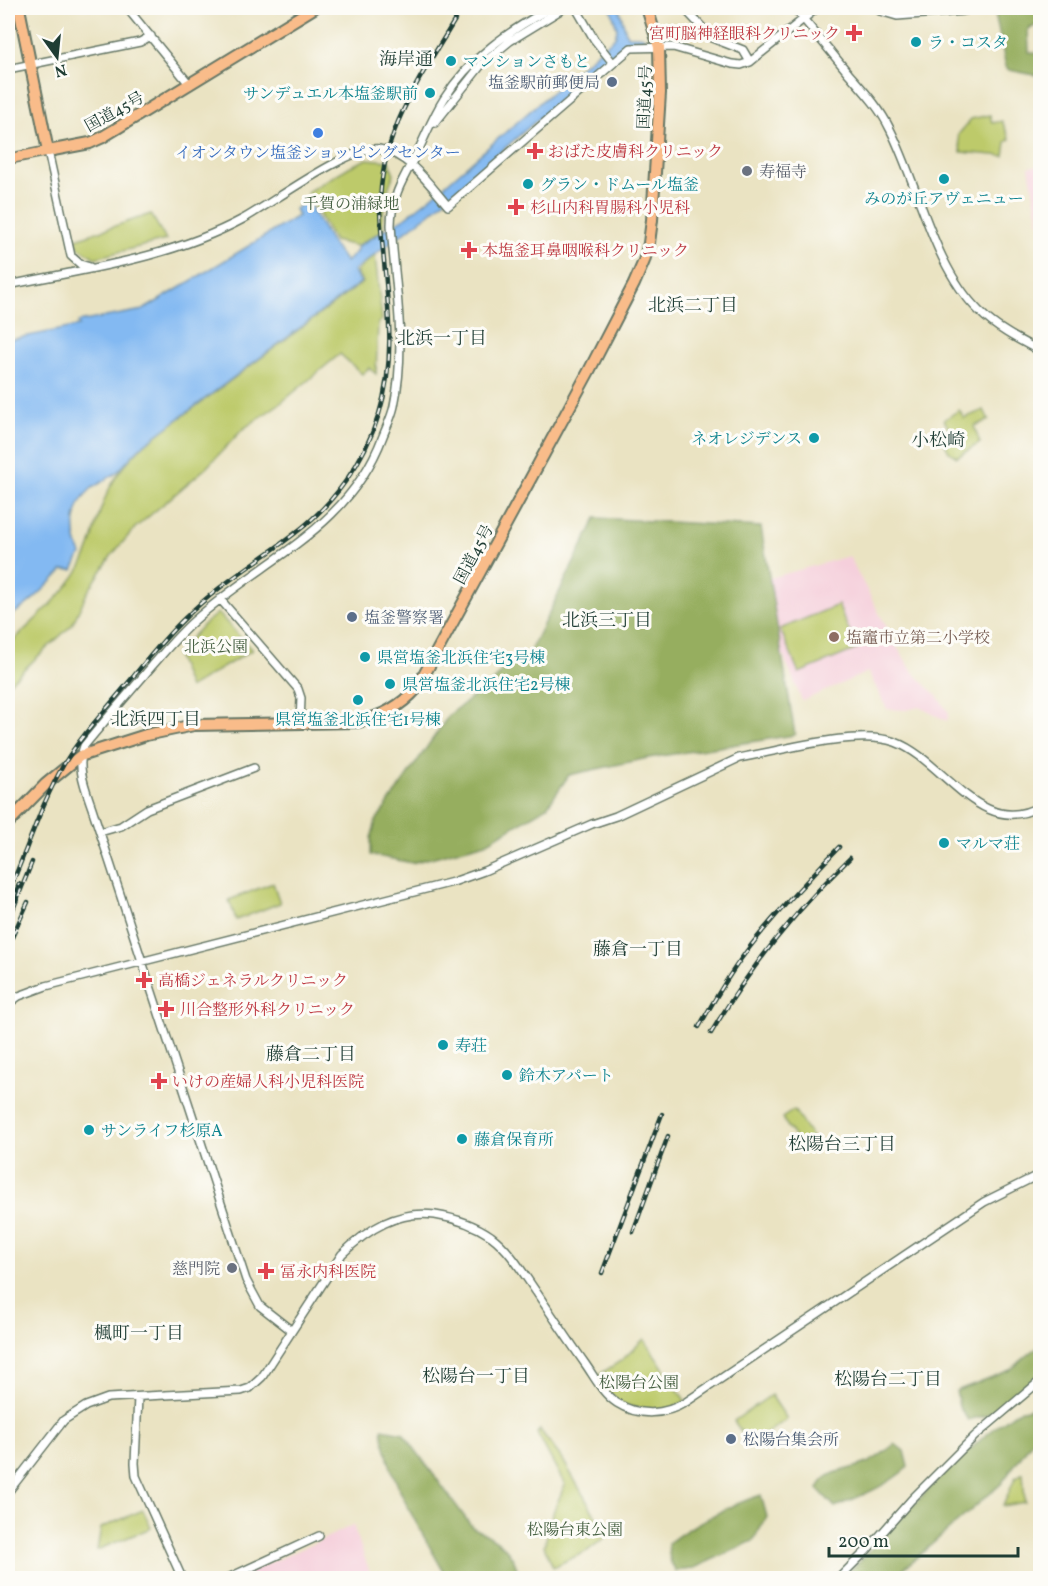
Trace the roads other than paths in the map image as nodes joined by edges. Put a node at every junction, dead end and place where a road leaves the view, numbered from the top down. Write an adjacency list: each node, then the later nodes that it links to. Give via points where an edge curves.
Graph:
1 (19, 8): 18 (highway)
2 (126, 8): 14 (street)
3 (314, 8): 20 (highway, 国道45号)
4 (551, 8): 21 (street, via 476,58 443,100)
5 (564, 8): 21 (street, via 510,41 482,64)
6 (576, 8): 16 (street)
7 (647, 8): 15 (highway, 国道45号)
8 (684, 8): 17 (street, via 712,38 743,50)
9 (794, 8): 13 (street)
10 (818, 8): 13 (street)
11 (876, 8): 12 (street, via 897,16)
12 (977, 8)
13 (803, 19): 17 (street); 27 (street, via 880,112 960,289 1004,331)
14 (151, 36): 18 (street, via 140,42); 20 (street)
15 (659, 46): 16 (street, via 631,48); 17 (street, via 732,64); 29 (highway, 国道45号, via 660,93 649,243 634,284 589,371 417,688 397,707 370,719)
16 (611, 61): 24 (street, via 448,206)
17 (750, 62)
18 (29, 65): 19 (street); 22 (highway)
19 (8, 69)
20 (190, 85): 22 (highway, 国道45号, via 90,143)
21 (429, 129): 24 (street)
22 (48, 152): 23 (main road); 25 (street, via 71,256)
23 (8, 159)
24 (410, 166): 25 (street, via 390,152 360,152 220,231 159,253); 28 (street, via 395,195 391,225 400,365 393,409 376,454 351,495 334,514)
25 (94, 268): 26 (street)
26 (8, 285)
27 (1041, 351)
28 (220, 599): 29 (street, via 298,689); 30 (street, via 168,648 84,746)
29 (300, 724): 30 (highway, 国道45号, via 194,725)
30 (80, 756): 33 (highway, 国道45号); 34 (street, via 81,773)
31 (254, 768): 34 (street, via 147,809 121,826)
32 (1041, 806): 35 (street, via 1014,814 993,812 973,801 909,748 874,737 846,739 739,758 616,816 453,882)
33 (8, 823)
34 (100, 832): 35 (street)
35 (142, 963): 36 (street, via 29,992); 38 (street, via 246,1280 260,1306)
36 (8, 1004)
37 (1041, 1174): 38 (street, via 984,1202 686,1402 659,1414 617,1403 600,1388 505,1249 474,1227 447,1217 428,1214 392,1220 360,1237 336,1262)
38 (292, 1331): 40 (street, via 262,1377 250,1388 229,1393)
39 (1041, 1382): 45 (street, via 975,1436)
40 (138, 1397): 41 (street, via 108,1398 69,1417); 43 (street, via 136,1476)
41 (8, 1492)
42 (319, 1536): 44 (street)
43 (182, 1578)
44 (228, 1578)
45 (839, 1578)

